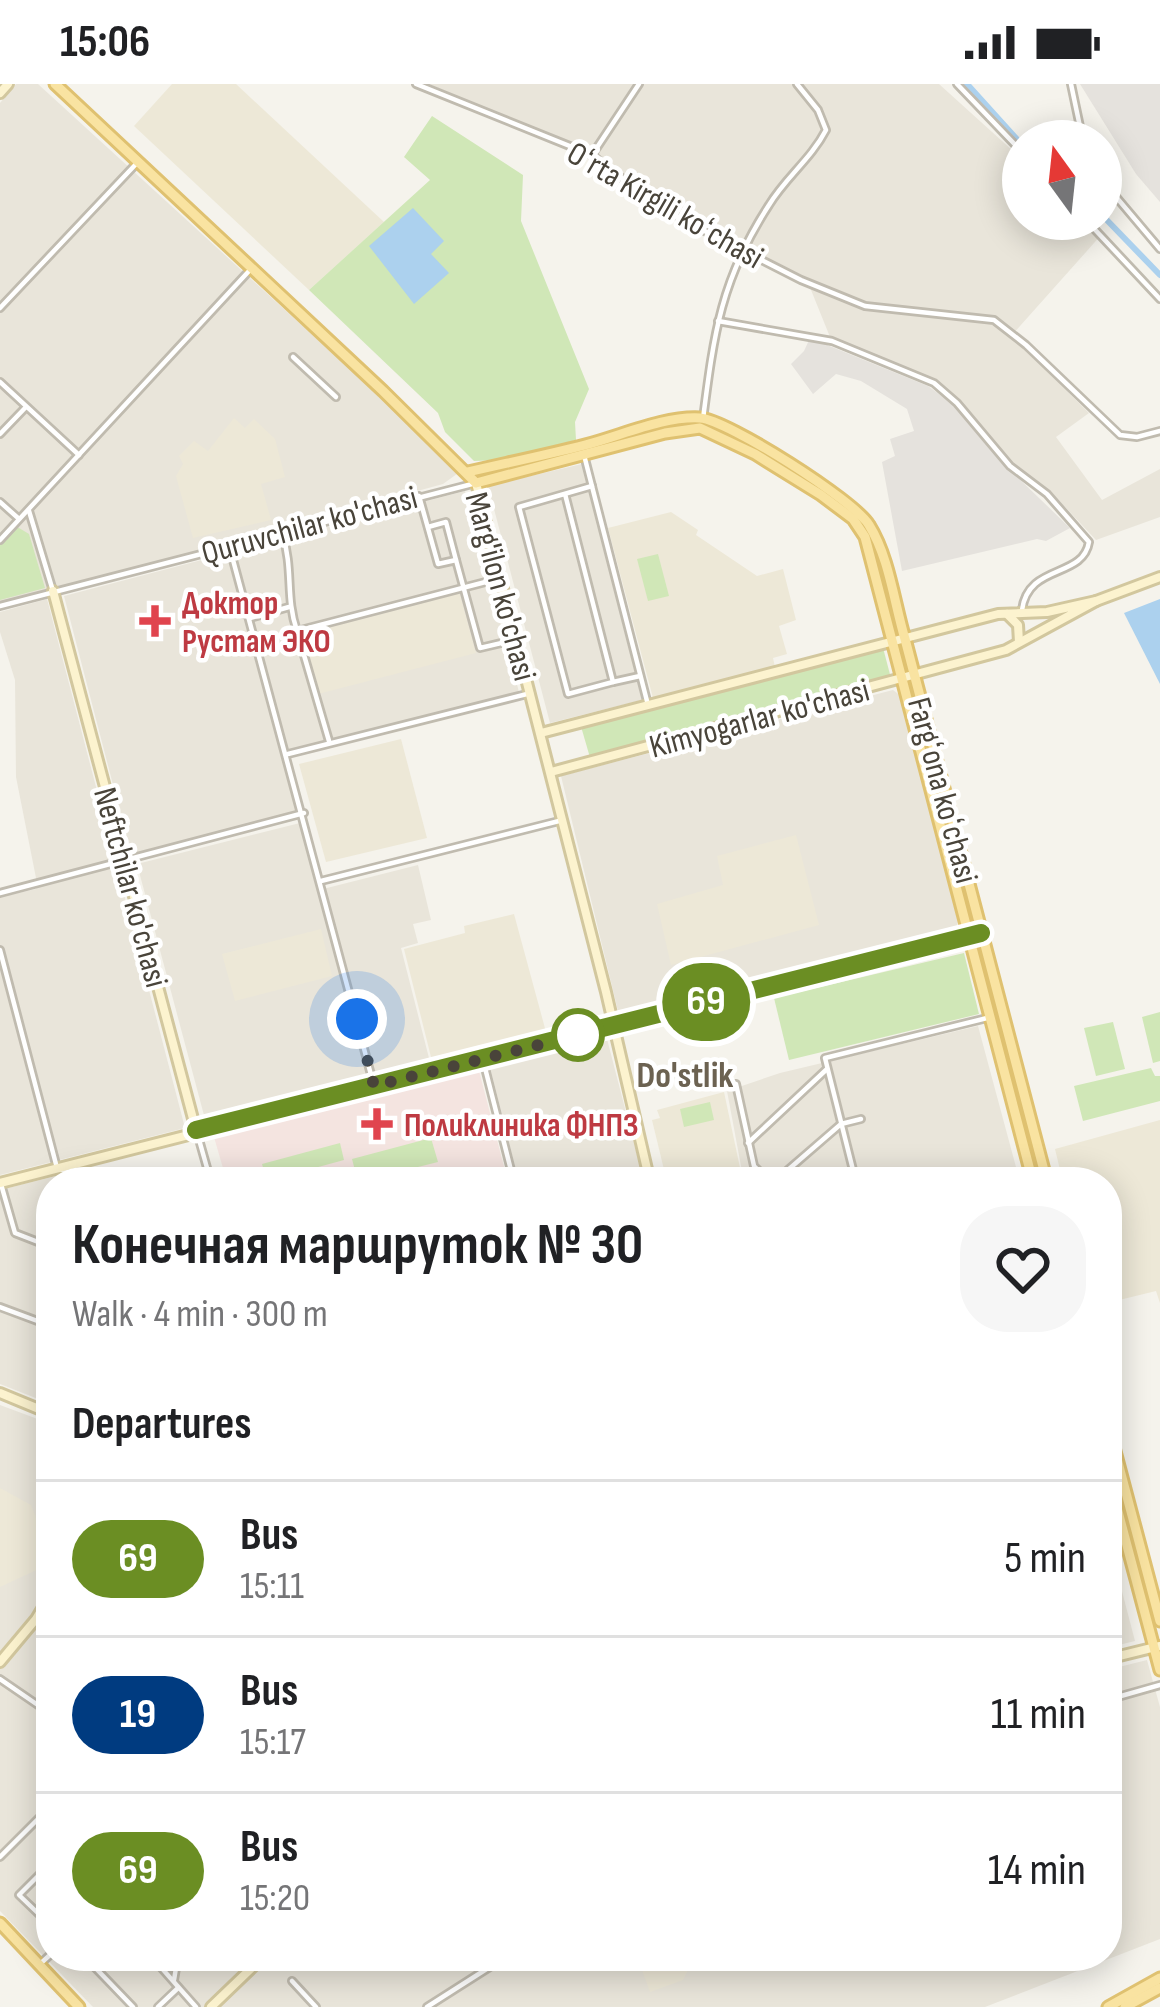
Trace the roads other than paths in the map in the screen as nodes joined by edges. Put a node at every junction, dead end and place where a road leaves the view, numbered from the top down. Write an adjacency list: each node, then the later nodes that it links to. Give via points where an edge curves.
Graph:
1 (8, 84): 8 (street)
2 (55, 84): 12 (main road, Marg'ilon ko'chasi)
3 (416, 84): 11 (street, Oʻrta Kirgili koʻchasi)
4 (639, 84): 11 (street)
5 (796, 84): 16 (street, via 826,130)
6 (957, 84): 10 (street)
7 (1071, 84): 9 (street)
8 (0, 93)
9 (1079, 120)
10 (1002, 131)
11 (592, 155): 16 (street, Oʻrta Kirgili koʻchasi, via 655,203)
12 (137, 164): 17 (main road, Marg'ilon ko'chasi); 19 (street)
13 (1122, 203): 15 (street)
14 (1105, 240): 18 (street)
15 (1160, 249)
16 (743, 251): 20 (street); 26 (street, Oʻrta Kirgili koʻchasi, via 865,306 994,320 1120,436)
17 (251, 269): 28 (street); 30 (main road, Marg'ilon ko'chasi)
18 (1160, 299)
19 (0, 308)
20 (718, 321): 25 (street); 51 (street, via 832,341 934,383 957,403 1089,542 1078,560 1033,583)
21 (293, 357): 23 (street)
22 (0, 382): 24 (street)
23 (336, 397)
24 (27, 407): 27 (street); 28 (street)
25 (703, 419): 30 (main road); 55 (main road, Quruvchilar ko'chasi, via 759,445 865,518 881,553)
26 (1160, 431)
27 (0, 434)
28 (79, 455): 36 (street)
29 (584, 455): 31 (main road, Quruvchilar ko'chasi); 32 (street); 55 (main road, Quruvchilar ko'chasi, via 700,428 755,454 859,526)
30 (468, 472): 31 (main road, Marg'ilon ko'chasi)
31 (476, 483): 34 (street, Quruvchilar ko'chasi); 44 (street, Marg'ilon ko'chasi)
32 (592, 486): 33 (street); 57 (street)
33 (565, 494): 59 (street); 59 (street, via 519,507 568,694)
34 (419, 496): 38 (street); 39 (street, Quruvchilar ko'chasi)
35 (0, 502): 37 (street)
36 (29, 510): 37 (street); 46 (street)
37 (20, 519): 40 (street)
38 (428, 527): 42 (street, via 438,564); 42 (street, via 446,522)
39 (282, 532): 41 (street, Quruvchilar ko'chasi); 49 (street, via 292,564)
40 (0, 540)
41 (230, 545): 46 (street, Quruvchilar ko'chasi); 52 (street)
42 (456, 560): 45 (street)
43 (1160, 577): 47 (street, Kimyogarlar ko'chasi)
44 (503, 578): 45 (street); 54 (street, Marg'ilon ko'chasi)
45 (464, 588): 53 (street); 54 (street, via 480,648)
46 (53, 591): 48 (street, Quruvchilar ko'chasi); 68 (street, Neftchilar ko'chasi)
47 (1096, 601): 51 (street, Kimyogarlar ko'chasi); 56 (street, Kimyogarlar ko'chasi)
48 (0, 606)
49 (289, 607): 52 (street); 53 (street)
50 (1005, 613): 51 (street, Kimyogarlar ko'chasi); 55 (street, Kimyogarlar ko'chasi); 56 (street, via 1018,625)
51 (1022, 614)
52 (250, 618): 64 (street)
53 (297, 631): 63 (street)
54 (518, 639): 60 (street, Marg'ilon ko'chasi)
55 (899, 640): 58 (main road, Quruvchilar ko'chasi); 61 (street, Kimyogarlar ko'chasi)
56 (1018, 643): 58 (street, Kimyogarlar ko'chasi)
57 (640, 676): 59 (street); 61 (street)
58 (909, 678): 65 (street, Kimyogarlar ko'chasi); 71 (main road, Fargʻona koʻchasi)
59 (614, 682)
60 (531, 693): 62 (street, Marg'ilon ko'chasi); 63 (street)
61 (648, 705): 62 (street, Kimyogarlar ko'chasi)
62 (541, 733): 65 (street, Marg'ilon ko'chasi)
63 (330, 743): 64 (street)
64 (288, 754): 66 (street)
65 (551, 772): 67 (street, Marg'ilon ko'chasi)
66 (304, 813): 68 (street); 69 (street)
67 (562, 820): 69 (street); 74 (street, Marg'ilon ko'chasi)
68 (125, 860): 70 (street); 81 (street, Neftchilar ko'chasi)
69 (321, 881): 78 (street)
70 (0, 893)
71 (975, 934): 73 (main road, Fargʻona koʻchasi); 74 (street); 92 (main road, Fargʻona koʻchasi)
72 (0, 950): 83 (street)
73 (990, 1017): 76 (street, via 825,1058); 91 (main road, Fargʻona koʻchasi)
74 (614, 1026): 75 (street); 87 (street, Marg'ilon ko'chasi)
75 (483, 1059): 78 (street); 86 (street)
76 (828, 1068): 80 (street); 82 (street)
77 (736, 1084): 82 (street)
78 (374, 1086): 81 (street)
79 (861, 1120): 80 (street)
80 (841, 1124): 89 (street); 90 (street)
81 (196, 1130): 84 (street); 85 (street, Neftchilar ko'chasi)
82 (748, 1143): 88 (street)
83 (56, 1167)
84 (60, 1167)
85 (207, 1167)
86 (510, 1167)
87 (647, 1167)
88 (755, 1167)
89 (790, 1167)
90 (852, 1167)
91 (1029, 1167)
92 (1043, 1167)
93 (36, 1173): 94 (street)
94 (0, 1182): 95 (street, via 15,1233)
95 (36, 1241)
96 (0, 1307): 97 (street)
97 (36, 1320)
98 (0, 1393): 99 (street)
99 (36, 1408)
100 (1122, 1478): 103 (main road)
101 (1122, 1523): 104 (main road)
102 (36, 1619): 106 (street)
103 (1160, 1621)
104 (1157, 1647): 105 (street); 107 (main road)
105 (1122, 1655)
106 (0, 1662)
107 (1160, 1670)
108 (0, 1679): 111 (street)
109 (1160, 1685): 110 (street)
110 (1122, 1696)
111 (36, 1704)
112 (36, 1821): 113 (street)
113 (0, 1857)
114 (36, 1878): 115 (street, via 19,1894)
115 (36, 1911)
116 (0, 1923): 117 (main road)
117 (36, 1960)
118 (46, 1971): 128 (main road)
119 (98, 1971): 129 (street)
120 (164, 1971): 126 (street)
121 (177, 1971): 126 (street)
122 (248, 1971): 132 (street)
123 (483, 1971): 134 (street)
124 (1160, 1978): 135 (main road)
125 (292, 1981): 133 (street)
126 (176, 1986): 130 (street); 131 (street)
127 (1160, 1988): 136 (main road)
128 (79, 2007)
129 (133, 2007)
130 (158, 2007)
131 (196, 2007)
132 (211, 2007)
133 (316, 2007)
134 (427, 2007)
135 (1108, 2007)
136 (1125, 2007)

